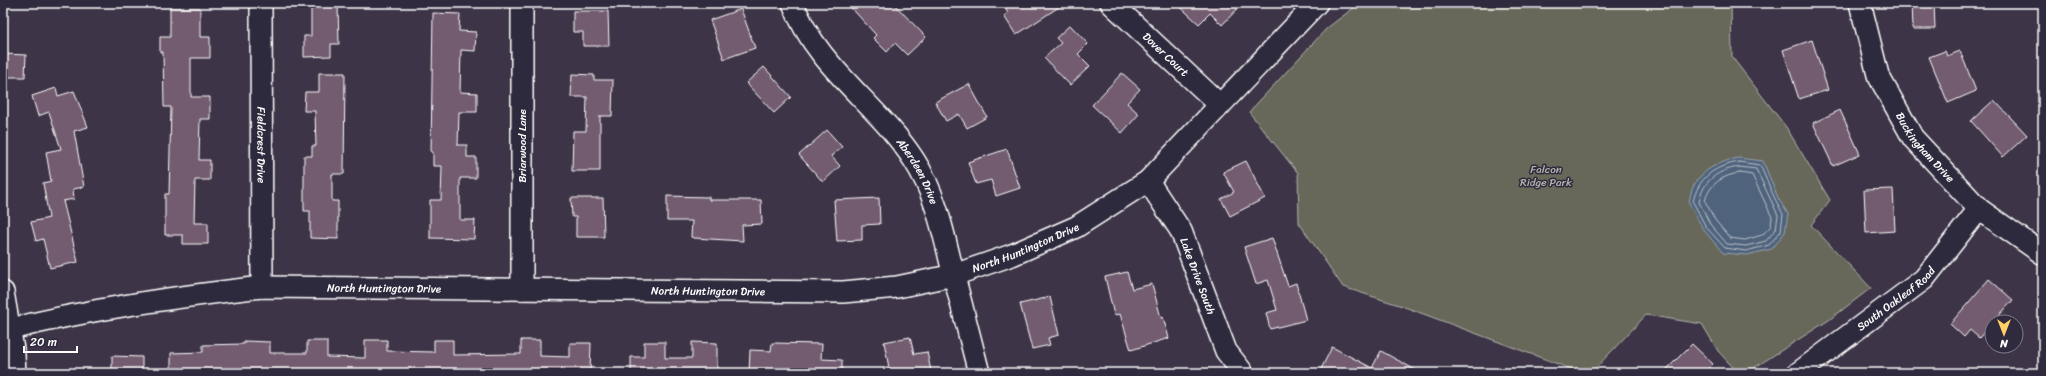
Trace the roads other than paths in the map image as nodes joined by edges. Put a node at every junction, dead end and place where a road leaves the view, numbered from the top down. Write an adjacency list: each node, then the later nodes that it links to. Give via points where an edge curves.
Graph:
1 (261, 3): 12 (street, Fieldcrest Drive)
2 (522, 3): 13 (street, Briarwood Lane)
3 (793, 3): 11 (street, Aberdeen Drive, via 811,40 822,55 915,160 939,216)
4 (1111, 3): 7 (street, Dover Court)
5 (1317, 3): 7 (street, North Huntington Drive)
6 (1860, 3): 9 (street, Buckingham Drive, via 1878,75 1913,138)
7 (1220, 105): 8 (street, North Huntington Drive)
8 (1148, 180): 11 (street, North Huntington Drive, via 1076,227 1012,255); 19 (street, Lake Drive South, via 1180,232 1226,351)
9 (1979, 209): 10 (street, Buckingham Drive); 16 (street, South Oakleaf Road, via 1924,279)
10 (2043, 254)
11 (954, 275): 13 (street, North Huntington Drive, via 897,287 843,292); 18 (street, Aberdeen Drive)
12 (262, 287): 13 (street, North Huntington Drive); 15 (street, North Huntington Drive, via 95,310)
13 (522, 290)
14 (3, 292): 15 (street)
15 (7, 330): 17 (street, via 14,355)
16 (1805, 371)
17 (15, 373)
18 (979, 373)
19 (1242, 373)

